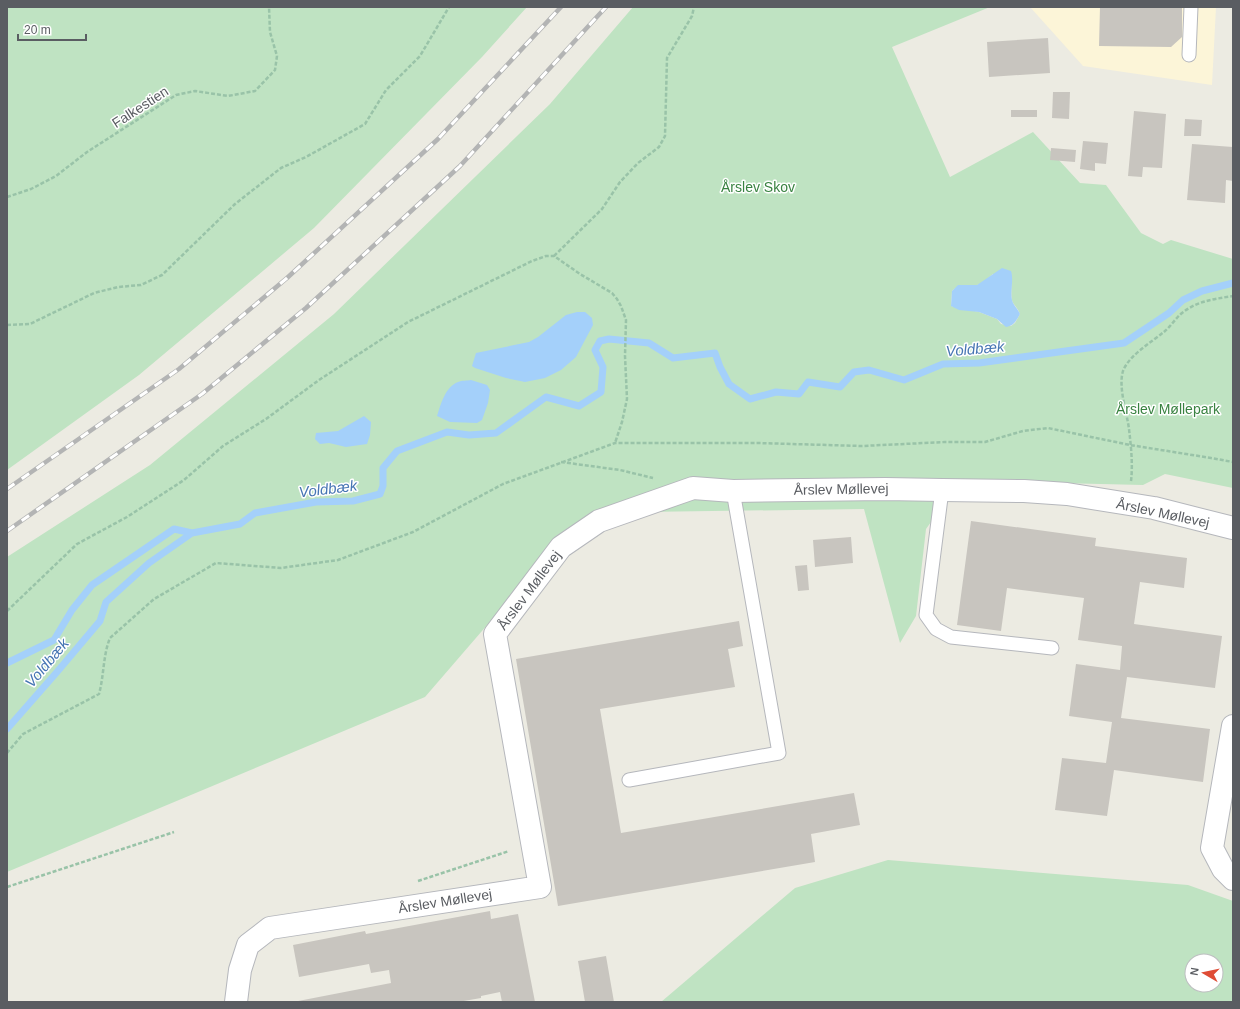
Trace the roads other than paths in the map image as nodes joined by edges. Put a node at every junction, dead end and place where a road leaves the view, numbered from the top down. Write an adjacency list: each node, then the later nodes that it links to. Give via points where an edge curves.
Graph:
1 (1191, 7): 2 (lane)
2 (1190, 55)
3 (942, 490): 4 (street, Årslev Møllevej); 5 (street, Årslev Møllevej, via 1067,494 1154,508); 6 (lane, via 926,615 936,629 951,637)
4 (733, 491): 8 (lane, via 779,753); 10 (street, Årslev Møllevej, via 693,488 599,521 561,547 495,634 540,887 270,928 248,945 240,970)
5 (1233, 528)
6 (1052, 648)
7 (1233, 726): 9 (street, via 1212,848 1223,869)
8 (629, 780)
9 (1233, 879)
10 (236, 1002)

